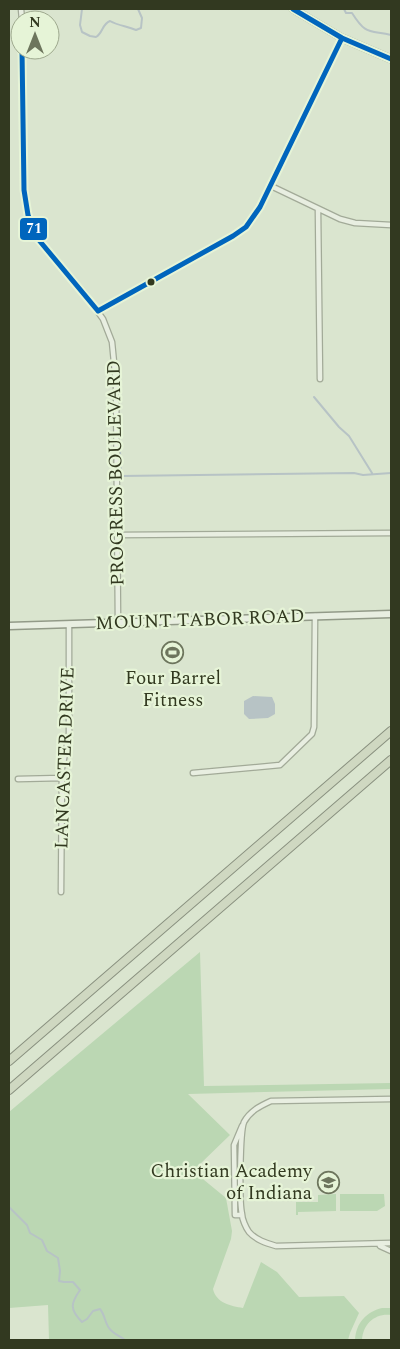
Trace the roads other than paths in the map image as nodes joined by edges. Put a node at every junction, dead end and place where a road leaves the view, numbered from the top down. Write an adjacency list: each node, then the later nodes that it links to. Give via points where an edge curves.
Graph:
1 (293, 9): 2 (street)
2 (342, 38): 3 (street); 5 (street)
3 (391, 59)
4 (22, 60): 8 (street, PROGRESS BOULEVARD, via 24,190 28,216 38,239)
5 (271, 186): 6 (street); 8 (street, via 256,214 239,232)
6 (318, 210): 7 (street, via 355,223); 9 (street)
7 (391, 225)
8 (98, 311): 11 (street, PROGRESS BOULEVARD, via 109,334 116,367)
9 (320, 379)
10 (391, 533): 11 (street)
11 (117, 535): 14 (street, PROGRESS BOULEVARD)
12 (391, 614): 13 (street, MOUNT TABOR ROAD)
13 (315, 616): 14 (street, MOUNT TABOR ROAD); 19 (street, via 312,734 280,765)
14 (118, 623): 15 (street, MOUNT TABOR ROAD)
15 (69, 624): 16 (street, MOUNT TABOR ROAD); 20 (street, LANCASTER DRIVE, via 69,735 63,754)
16 (9, 626)
17 (391, 730): 23 (highway)
18 (391, 760): 24 (highway)
19 (193, 773)
20 (62, 778): 21 (street); 22 (street, LANCASTER DRIVE)
21 (18, 779)
22 (62, 892)
23 (9, 1061)
24 (9, 1090)
25 (391, 1099): 26 (street, via 271,1102 253,1111)
26 (243, 1124): 27 (street); 27 (street, via 234,1145 235,1215)
27 (242, 1215): 29 (street, via 249,1231 259,1240 276,1246)
28 (391, 1243): 29 (street)
29 (376, 1244): 30 (street)
30 (391, 1250)

